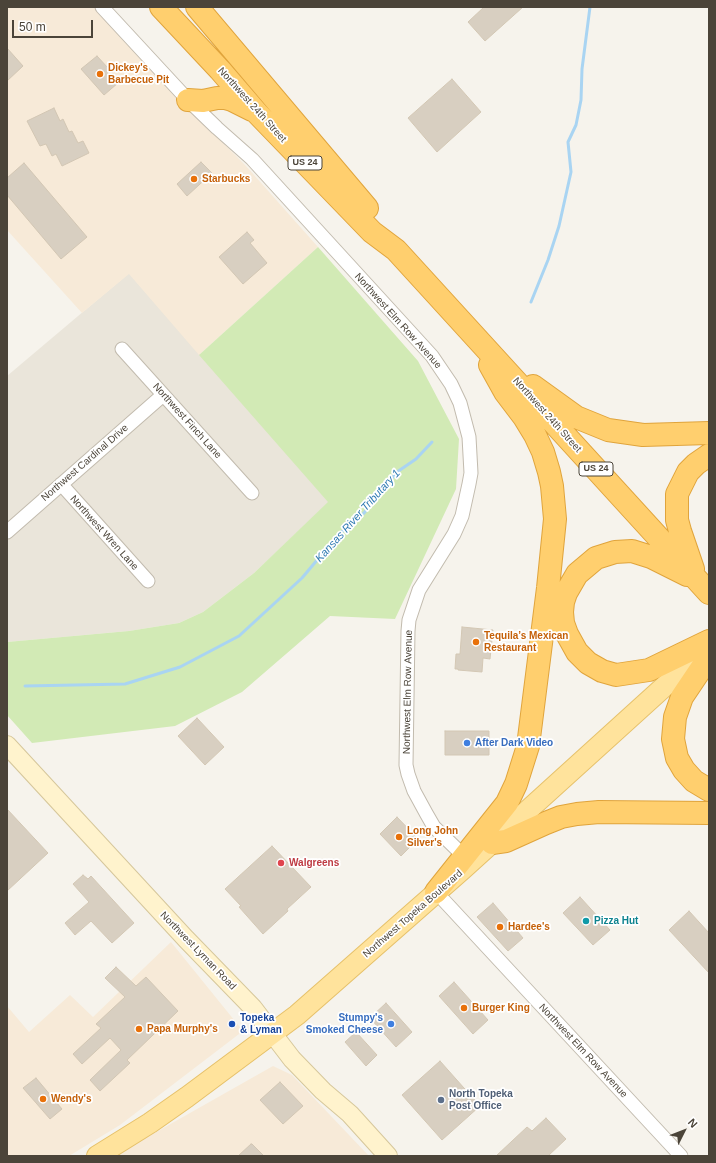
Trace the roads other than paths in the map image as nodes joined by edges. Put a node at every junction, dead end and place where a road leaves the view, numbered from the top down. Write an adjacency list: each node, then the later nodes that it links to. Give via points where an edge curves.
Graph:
1 (102, 7): 4 (street, Northwest Elm Row Avenue)
2 (161, 7): 5 (highway, Northwest 24th Street / US 24)
3 (197, 7): 6 (highway, Northwest 24th Street / US 24, via 384,227)
4 (188, 100): 5 (highway, via 225,98); 25 (street, Northwest Elm Row Avenue, via 252,159 432,356 460,403 470,443 471,473 462,516 454,534 419,590 409,620 406,765 414,791 434,827)
5 (257, 113): 6 (highway, Northwest 24th Street / US 24, via 372,232)
6 (396, 250): 7 (highway, Northwest 24th Street / US 24)
7 (476, 337): 9 (highway, Northwest 24th Street / US 24); 25 (highway, via 505,392 536,435 552,486 555,519 548,596 525,759 507,803)
8 (122, 349): 10 (street, Northwest Finch Lane)
9 (496, 359): 11 (highway, via 576,416 608,430 643,435); 17 (highway, Northwest 24th Street / US 24)
10 (163, 394): 13 (street, Northwest Cardinal Drive); 14 (street, Northwest Finch Lane)
11 (709, 433)
12 (709, 455): 17 (highway, via 688,472 677,494 677,520 680,531)
13 (61, 484): 15 (street, Northwest Cardinal Drive); 16 (street, Northwest Wren Lane)
14 (252, 493)
15 (7, 532)
16 (148, 581)
17 (703, 586): 18 (highway, via 646,556 632,551 615,552 596,558 577,574 563,602 563,623 571,643 588,663 616,675 649,670)
18 (709, 641)
19 (709, 646): 24 (main road, Northwest Topeka Boulevard)
20 (709, 656): 22 (highway, via 682,697 675,717 673,739 677,758 684,770 694,781)
21 (7, 745): 27 (street, Northwest Lyman Road, via 248,1003)
22 (709, 790)
23 (709, 813): 24 (highway, via 578,814 561,817 518,837)
24 (492, 843): 25 (main road, Northwest Topeka Boulevard)
25 (468, 859): 26 (highway)
26 (436, 892): 27 (main road, Northwest Topeka Boulevard, via 316,1000); 30 (street, Northwest Elm Row Avenue)
27 (273, 1034): 28 (main road, Northwest Topeka Boulevard, via 150,1123); 29 (street, Northwest Lyman Road, via 292,1059 350,1114)
28 (97, 1156)
29 (388, 1156)
30 (681, 1156)

